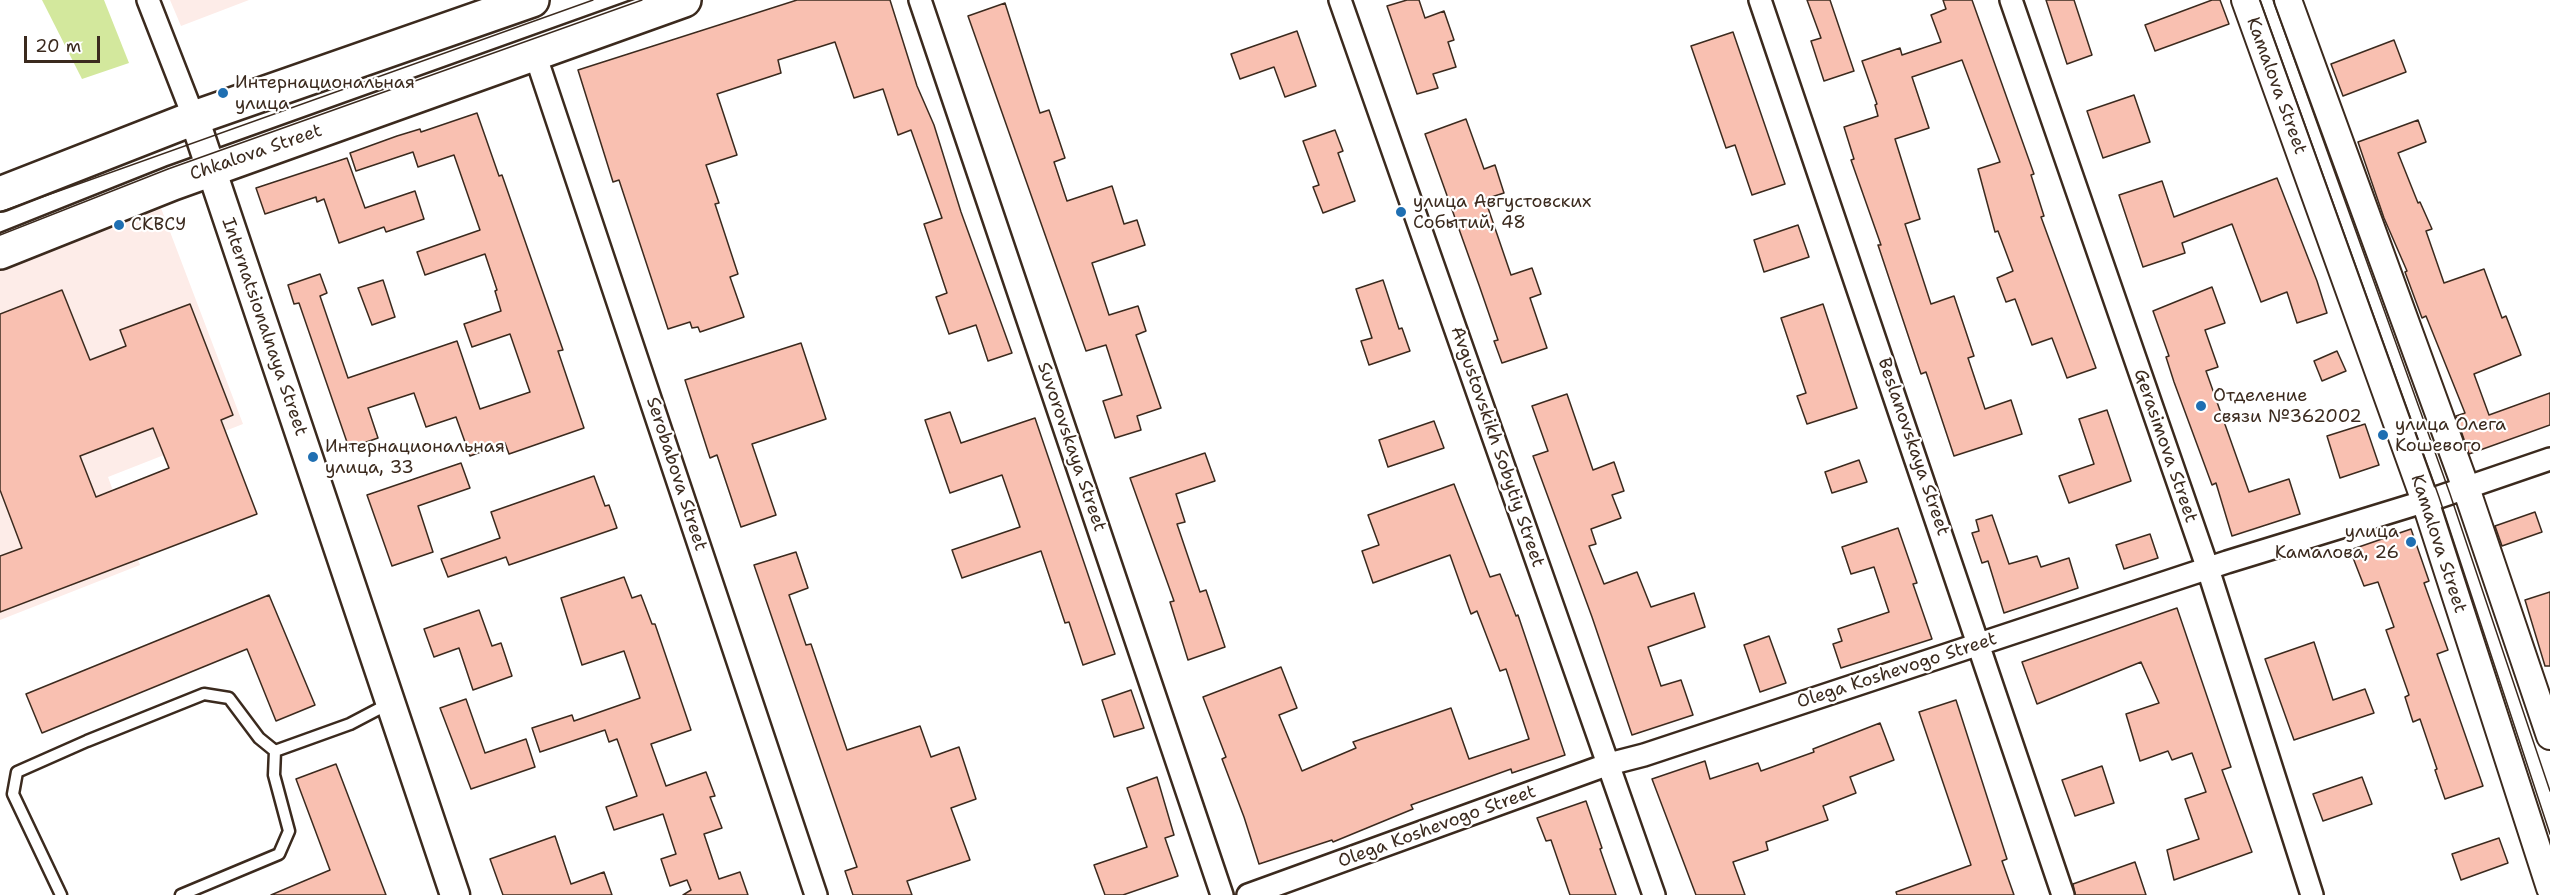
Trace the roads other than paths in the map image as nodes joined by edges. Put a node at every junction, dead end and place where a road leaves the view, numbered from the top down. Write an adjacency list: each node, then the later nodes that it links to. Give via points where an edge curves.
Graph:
1 (148, 0): 11 (street, Internatsionalnaya Street)
2 (532, 0): 11 (main road)
3 (684, 0): 10 (main road, Chkalova Street)
4 (920, 0): 29 (street, Suvorovskaya Street)
5 (1340, 0): 23 (street, Avgustovskikh Sobytiy Street)
6 (1760, 0): 19 (street, Beslanovskaya Street)
7 (2011, 0): 18 (street, Gerasimova Street)
8 (2245, 0): 17 (street, Kamalova Street)
9 (2288, 0): 16 (street)
10 (535, 54): 12 (main road, Chkalova Street); 28 (street, Serobabova Street)
11 (195, 118): 12 (main road, Internatsionalnaya Street); 13 (main road)
12 (211, 169): 14 (main road, Chkalova Street); 20 (main road, Internatsionalnaya Street)
13 (0, 194)
14 (0, 252)
15 (2550, 459): 16 (street, Olega Koshevogo Street)
16 (2466, 488): 17 (street, Olega Koshevogo Street); 21 (street)
17 (2425, 501): 18 (street, Olega Koshevogo Street); 24 (street, Kamalova Street)
18 (2208, 569): 19 (street, Olega Koshevogo Street); 33 (street, Gerasimova Street)
19 (1979, 644): 23 (street, Olega Koshevogo Street); 32 (street, Beslanovskaya Street)
20 (391, 703): 22 (lane, via 350,724); 27 (main road, Internatsionalnaya Street)
21 (2550, 736)
22 (275, 751): 25 (lane, via 259,738 229,698 204,694 17,772 13,794); 26 (lane, via 274,776 289,831 279,854)
23 (1609, 764): 30 (street, Olega Koshevogo Street); 31 (street, Avgustovskikh Sobytiy Street)
24 (2550, 888)
25 (61, 895)
26 (181, 895)
27 (455, 895)
28 (816, 895)
29 (1222, 895)
30 (1248, 895)
31 (1654, 895)
32 (2063, 895)
33 (2312, 895)

